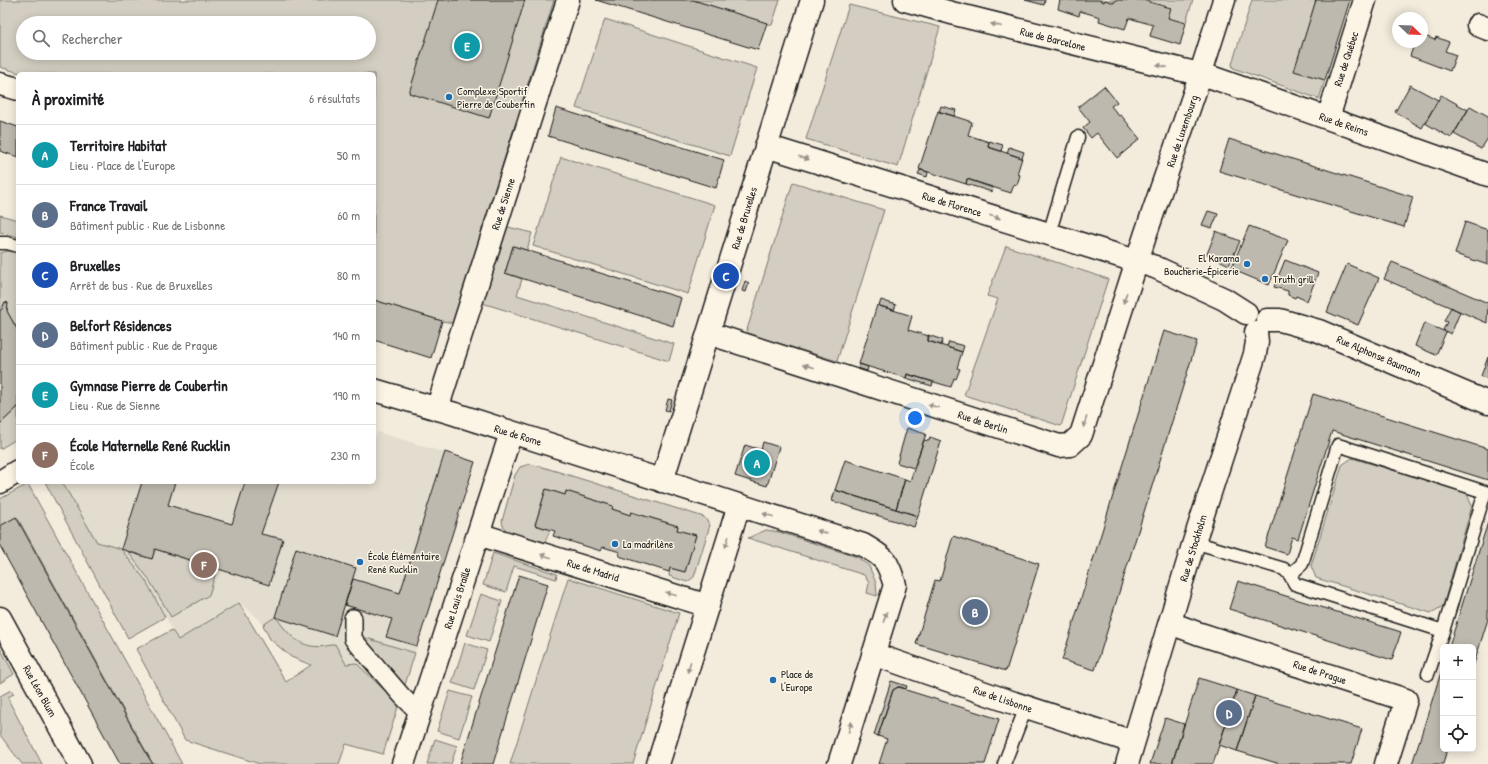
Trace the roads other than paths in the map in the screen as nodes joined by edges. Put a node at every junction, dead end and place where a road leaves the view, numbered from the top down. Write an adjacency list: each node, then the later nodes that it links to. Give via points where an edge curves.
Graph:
1 (568, 0): 21 (street, Rue de Sienne)
2 (812, 0): 11 (street, Rue de Bruxelles)
3 (905, 0): 6 (street, Rue de Barcelone, one-way to 3)
4 (1224, 0): 6 (street, Rue de Luxembourg)
5 (1365, 0): 9 (street, Rue de Québec)
6 (1200, 76): 9 (street, Rue de Reims, via 1210,77); 16 (street, Rue de Luxembourg)
7 (0, 84): 8 (street)
8 (16, 88)
9 (1328, 118): 12 (street, Rue de Reims)
10 (1078, 137): 13 (lane)
11 (766, 146): 13 (street, Rue de Florence, one-way to 13); 18 (street, Rue de Bruxelles)
12 (1488, 175)
13 (1049, 234): 16 (street, Rue de Florence)
14 (0, 243): 15 (lane)
15 (16, 245)
16 (1137, 261): 17 (street, Rue Alphonse Baumann, via 1218,296); 18 (street, Rue de Berlin, one-way to 18, via 1080,435 1070,445 1059,446)
17 (1256, 322): 20 (street, Rue Alphonse Baumann, via 1280,320 1319,331); 28 (street, Rue de Stockholm, via 1255,354)
18 (708, 333): 24 (street, Rue de Bruxelles)
19 (376, 391): 21 (street, Rue de Rome)
20 (1488, 403)
21 (438, 409): 22 (street, Rue de Rome)
22 (511, 432): 24 (street, Rue de Rome); 27 (street, Rue Louis Braille)
23 (16, 472): 25 (street)
24 (662, 481): 26 (street)
25 (0, 482)
26 (739, 506): 30 (street, one-way to 30); 35 (street, one-way to 26, via 895,585 889,565 879,554 863,545)
27 (478, 534): 30 (street, Rue de Madrid, one-way to 27); 38 (street, Rue Louis Braille)
28 (1194, 542): 29 (lane, via 1284,569); 33 (street, Rue de Stockholm)
29 (1290, 575): 34 (lane, via 1295,584); 34 (lane, via 1302,564 1338,444 1485,492)
30 (708, 606): 42 (street, one-way to 42)
31 (0, 618): 40 (street, Rue Léon Blum)
32 (353, 618): 38 (street, via 353,639)
33 (1170, 623): 39 (street, Rue de Stockholm); 46 (street, Rue de Prague, via 1406,700)
34 (1443, 631): 36 (lane)
35 (873, 654): 37 (street, Rue de Lisbonne); 43 (street, one-way to 35)
36 (1428, 674)
37 (1026, 707): 39 (street, Rue de Lisbonne); 44 (lane)
38 (420, 714): 41 (street, Rue Louis Braille)
39 (1133, 742): 45 (street, Rue de Stockholm)
40 (80, 764)
41 (403, 764)
42 (658, 764)
43 (839, 764)
44 (1004, 764)
45 (1126, 764)
46 (1386, 764)

